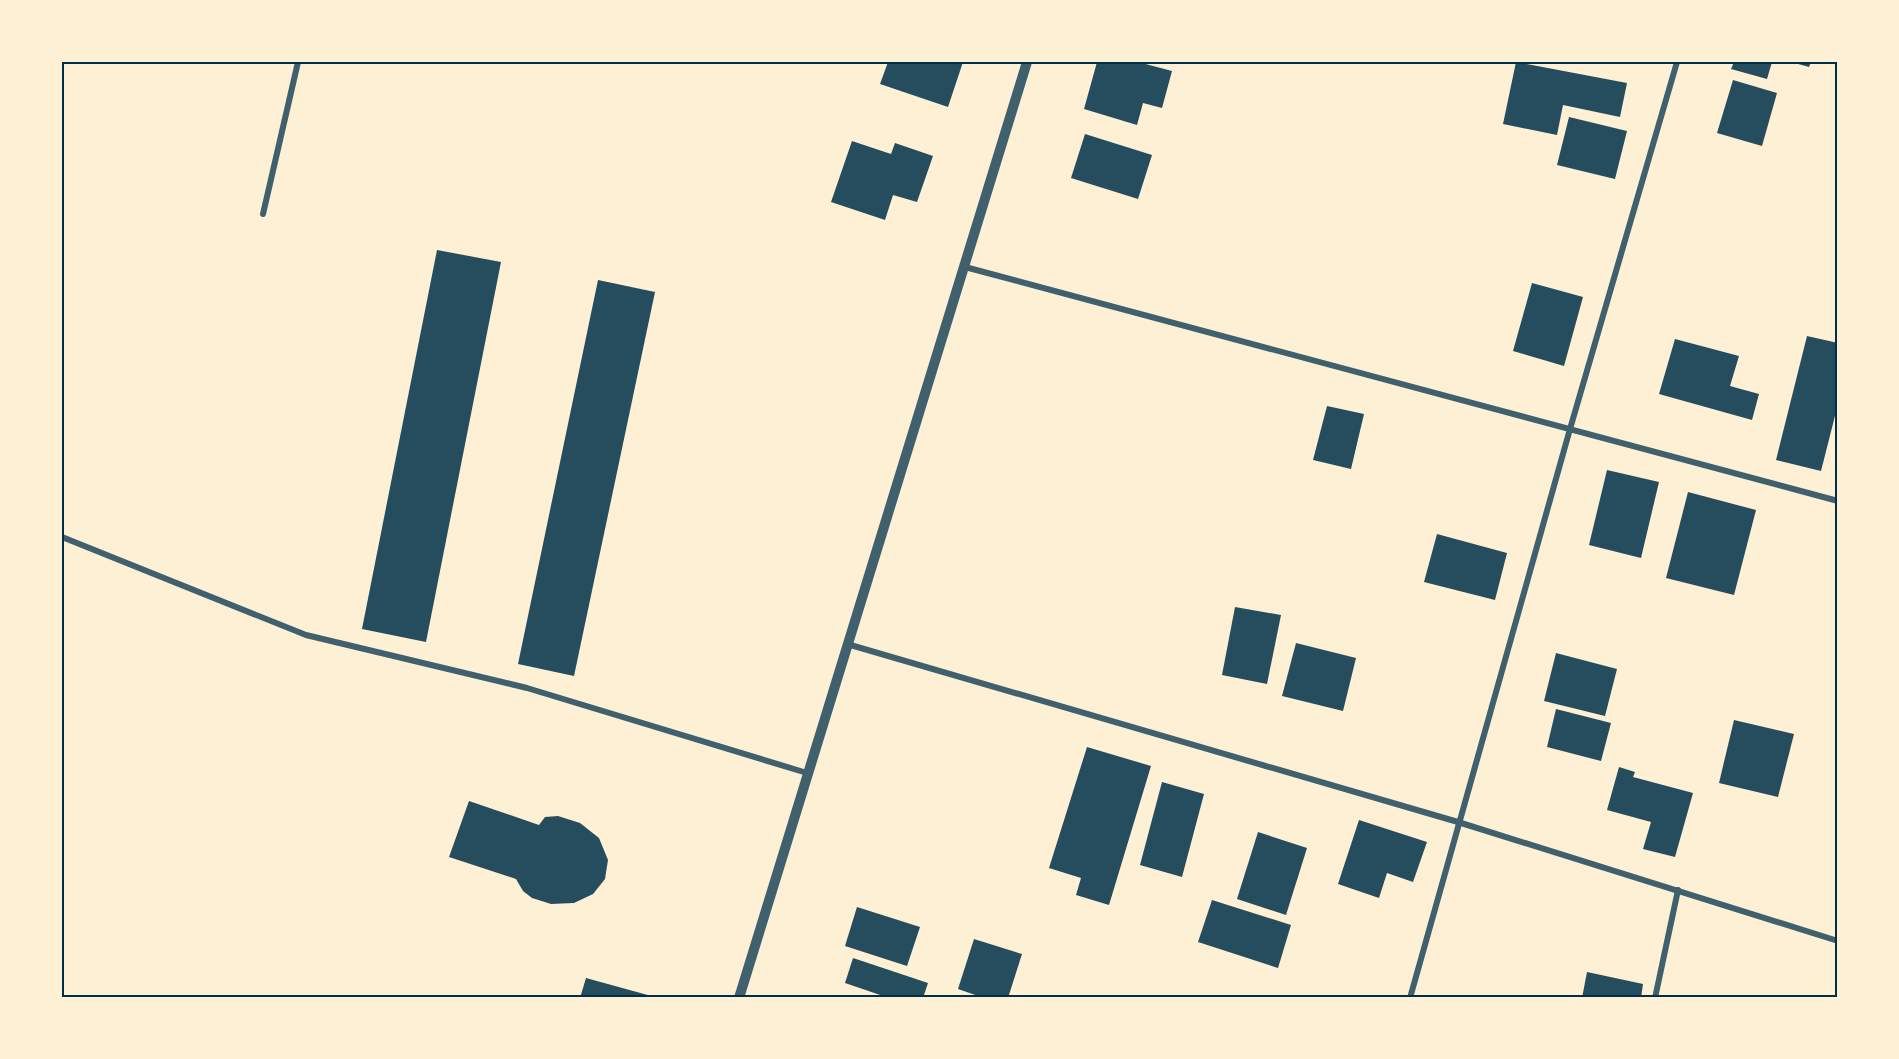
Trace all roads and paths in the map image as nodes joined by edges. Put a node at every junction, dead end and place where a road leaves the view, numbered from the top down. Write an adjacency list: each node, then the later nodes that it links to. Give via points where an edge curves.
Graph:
1 (298, 62): 4 (street)
2 (1027, 62): 5 (street)
3 (1677, 62): 6 (street)
4 (263, 214)
5 (965, 267): 6 (street); 9 (street)
6 (1570, 429): 7 (street); 11 (street)
7 (1838, 501)
8 (62, 537): 10 (street, via 306,634 527,688)
9 (847, 644): 10 (street); 11 (street)
10 (807, 773): 14 (street)
11 (1458, 822): 12 (street); 15 (street)
12 (1678, 890): 13 (street); 16 (street)
13 (1838, 941)
14 (740, 998)
15 (1410, 998)
16 (1655, 998)

